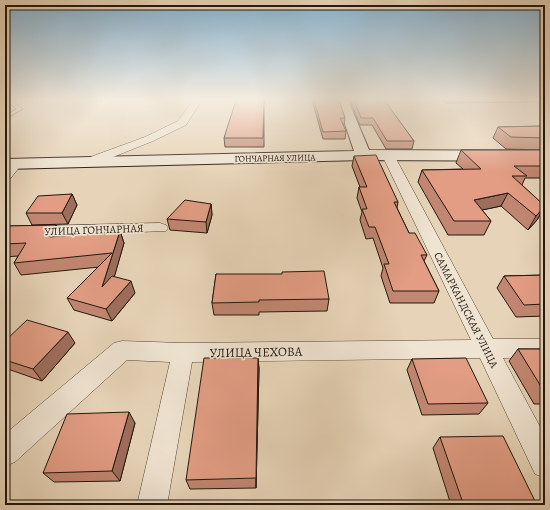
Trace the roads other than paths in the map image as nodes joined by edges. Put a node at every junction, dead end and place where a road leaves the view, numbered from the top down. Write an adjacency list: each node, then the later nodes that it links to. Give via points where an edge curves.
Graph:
1 (180, 124): 6 (street)
2 (351, 124): 3 (street)
3 (363, 155): 4 (street, ГОНЧАРНАЯ УЛИЦА); 6 (street, ГОНЧАРНАЯ УЛИЦА)
4 (388, 155): 5 (street, ГОНЧАРНАЯ УЛИЦА); 11 (street, САМАРКАНДСКАЯ УЛИЦА)
5 (545, 156)
6 (89, 162): 7 (street, ГОНЧАРНАЯ УЛИЦА)
7 (11, 164): 8 (street)
8 (5, 176)
9 (160, 228): 10 (street, УЛИЦА ГОНЧАРНАЯ)
10 (5, 232)
11 (485, 348): 12 (street, УЛИЦА ЧЕХОВА); 13 (street, УЛИЦА ЧЕХОВА); 15 (street, САМАРКАНДСКАЯ УЛИЦА)
12 (545, 348)
13 (182, 353): 14 (street, УЛИЦА ЧЕХОВА, via 122,350); 16 (street)
14 (5, 452)
15 (545, 464)
16 (152, 505)

